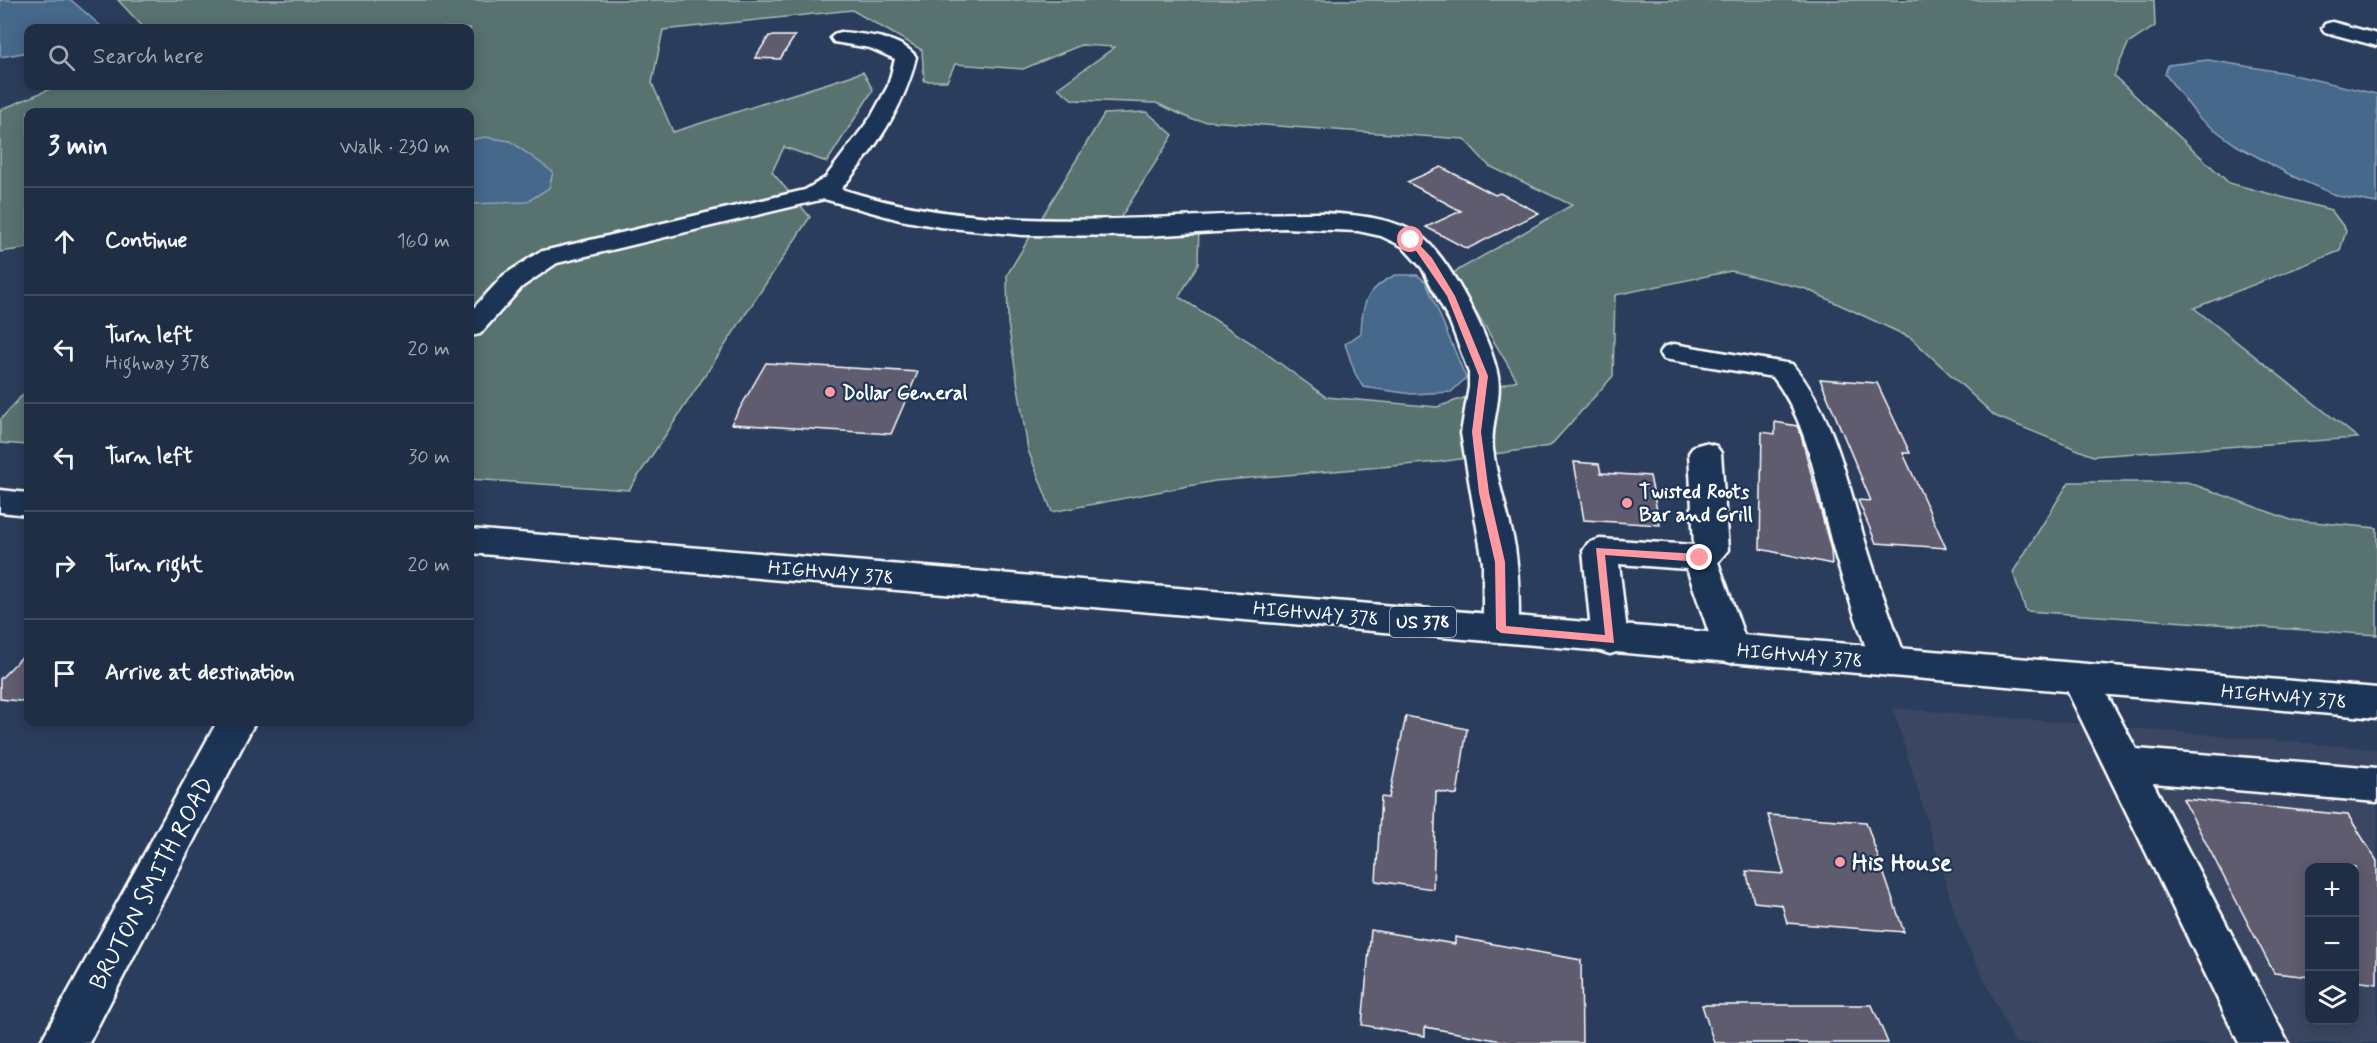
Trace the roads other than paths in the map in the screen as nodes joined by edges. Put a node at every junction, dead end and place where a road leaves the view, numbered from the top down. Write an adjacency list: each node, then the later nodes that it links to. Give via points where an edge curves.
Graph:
1 (2332, 28): 3 (main road)
2 (841, 38): 4 (main road, via 865,40 906,57 898,86 880,119 833,183)
3 (2377, 40)
4 (821, 190): 5 (main road, via 548,257 513,281); 12 (main road, via 913,216 1008,226 1146,228 1338,220 1391,230 1411,240 1429,260 1451,296 1484,376 1476,432 1484,493 1500,562)
5 (474, 324)
6 (1674, 353): 15 (main road, via 1782,370 1792,381 1828,464)
7 (1705, 453): 11 (main road, via 1711,550)
8 (0, 501): 9 (main road)
9 (24, 504)
10 (474, 541): 12 (main road, HIGHWAY 378 / US 378)
11 (1700, 558): 13 (main road, via 1600,551); 14 (main road)
12 (1501, 629): 13 (main road, HIGHWAY 378 / US 378)
13 (1610, 640): 14 (main road, HIGHWAY 378 / US 378)
14 (1731, 650): 15 (main road, HIGHWAY 378 / US 378)
15 (1889, 662): 16 (main road, HIGHWAY 378 / US 378)
16 (2080, 678): 17 (main road, HIGHWAY 378 / US 378); 19 (main road)
17 (2377, 704)
18 (234, 726): 21 (main road, BRUTON SMITH ROAD)
19 (2123, 764): 20 (main road); 22 (main road)
20 (2377, 785)
21 (64, 1043)
22 (2264, 1043)

